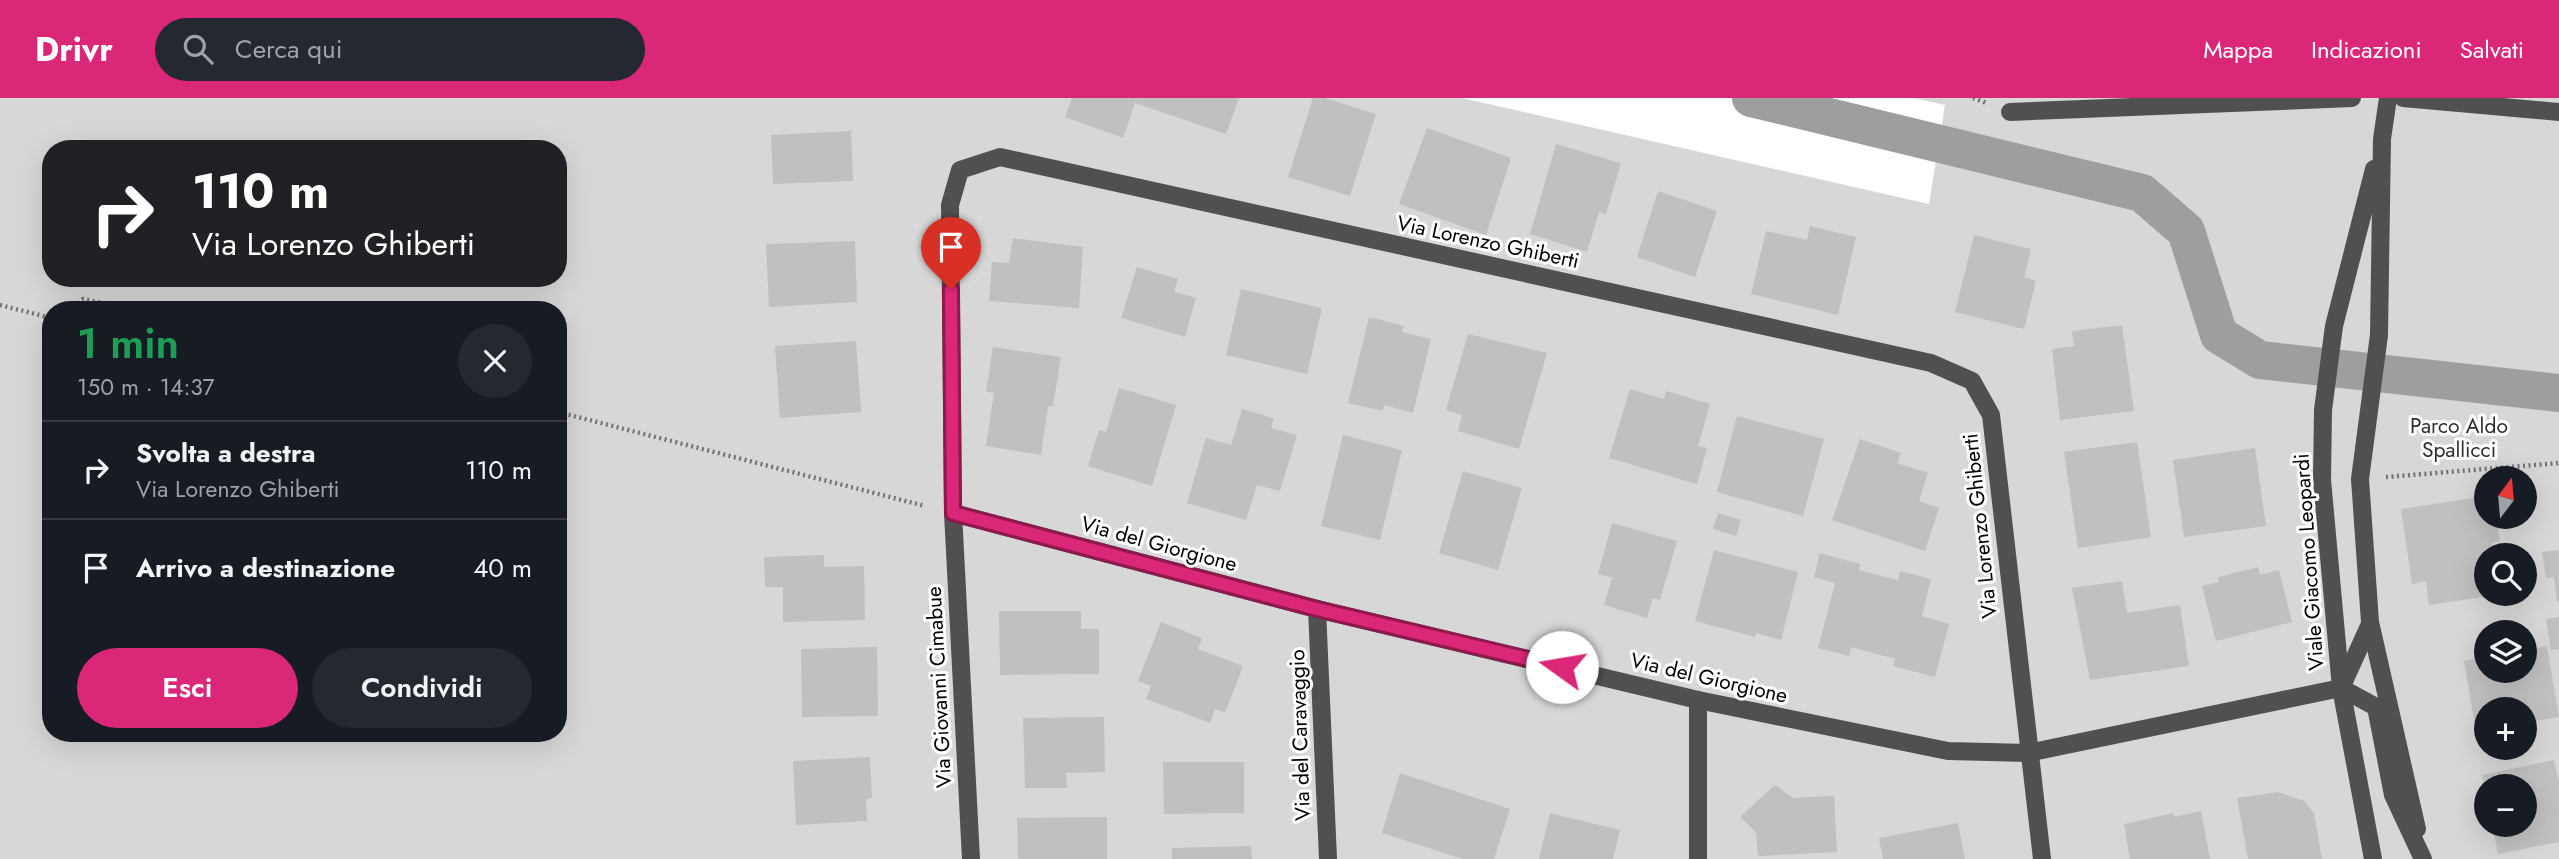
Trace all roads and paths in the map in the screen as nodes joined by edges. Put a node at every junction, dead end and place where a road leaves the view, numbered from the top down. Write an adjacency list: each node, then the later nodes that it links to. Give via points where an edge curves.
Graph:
1 (2352, 98): 4 (street)
2 (2388, 98): 6 (street, Viale Giacomo Leopardi)
3 (2403, 98): 5 (street)
4 (2010, 112)
5 (2559, 113)
6 (2382, 139): 11 (street, Viale Giacomo Leopardi, via 2379,335); 15 (street, Viale Giacomo Leopardi, via 2334,326 2323,410 2322,480)
7 (0, 305): 8 (path)
8 (42, 316)
9 (567, 414): 12 (path)
10 (2559, 463): 11 (path)
11 (2360, 479): 14 (street, Viale Giacomo Leopardi)
12 (953, 513): 13 (street, Via del Giorgione); 17 (street, Via Lorenzo Ghiberti, via 950,205 960,170 1000,157 1931,363 1972,381 1991,415); 18 (street, Via Giovanni Cimabue)
13 (1317, 609): 16 (street, Via del Giorgione); 19 (street, Via del Caravaggio)
14 (2370, 622): 15 (street); 23 (street, Viale Giacomo Leopardi)
15 (2341, 688): 17 (street, Via del Giorgione); 22 (street, Viale Giacomo Leopardi); 23 (street, via 2376,707 2393,795)
16 (1698, 700): 17 (street, Via del Giorgione, via 1948,751); 20 (street)
17 (2028, 753): 21 (street)
18 (971, 859)
19 (1328, 859)
20 (1698, 859)
21 (2042, 859)
22 (2373, 859)
23 (2423, 859)

